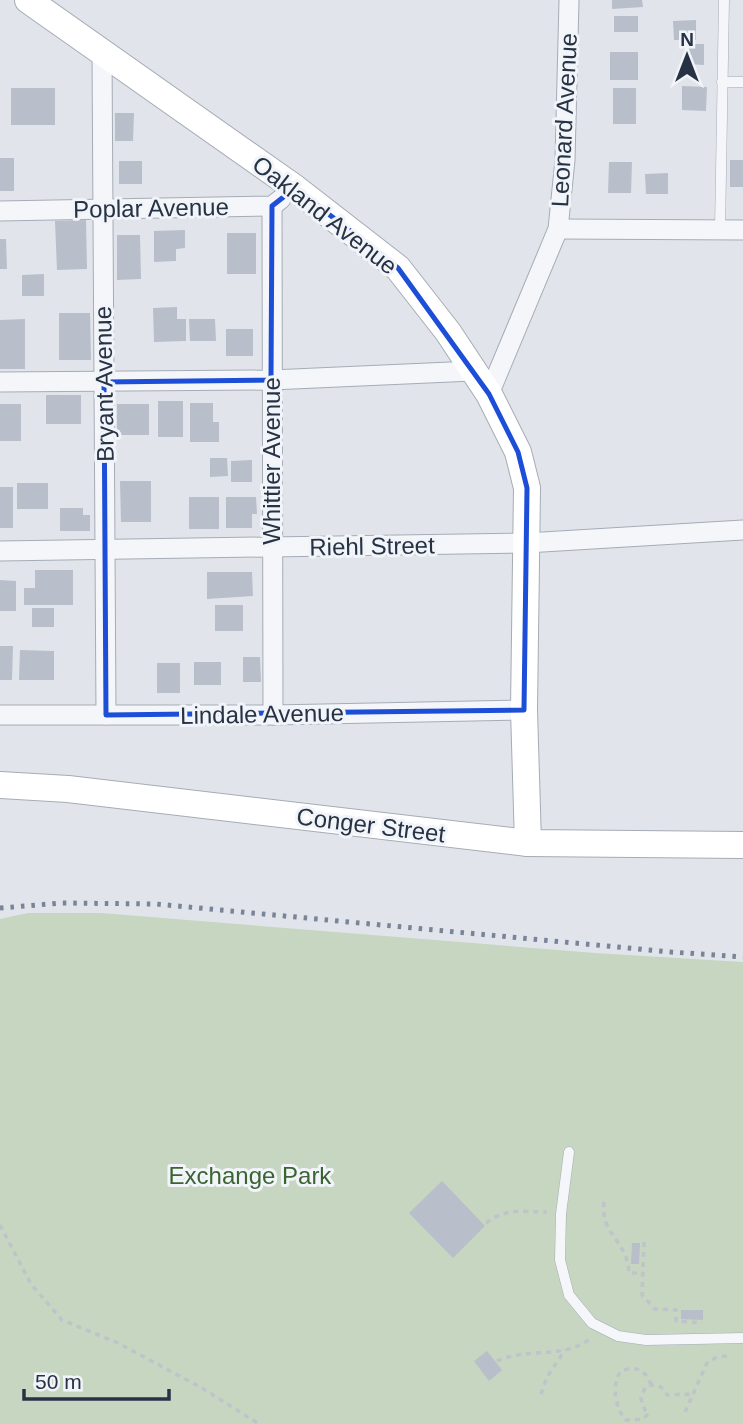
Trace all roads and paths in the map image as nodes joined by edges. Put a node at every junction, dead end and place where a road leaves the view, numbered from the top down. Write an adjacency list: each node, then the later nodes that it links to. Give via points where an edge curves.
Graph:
1 (28, 0): 4 (street, Oakland Avenue)
2 (569, 0): 11 (street, Leonard Avenue, via 565,160)
3 (723, 0): 5 (lane)
4 (102, 53): 7 (street, Oakland Avenue); 9 (street, Bryant Avenue)
5 (722, 82): 6 (lane); 12 (lane)
6 (743, 82)
7 (295, 188): 8 (street); 14 (street, Oakland Avenue, via 398,268)
8 (272, 206): 9 (street, Poplar Avenue); 15 (street, Whittier Avenue)
9 (102, 209): 10 (street, Poplar Avenue); 17 (street, Bryant Avenue)
10 (0, 211)
11 (558, 229): 12 (street); 18 (street, Leonard Avenue)
12 (720, 230): 13 (street)
13 (743, 230)
14 (472, 371): 15 (street); 18 (street, Oakland Avenue)
15 (271, 380): 17 (street); 21 (street, Whittier Avenue)
16 (0, 382): 17 (street)
17 (104, 382): 22 (street, Bryant Avenue)
18 (489, 394): 20 (street, Oakland Avenue, via 517,452 527,488)
19 (743, 530): 20 (street, Riehl Street)
20 (526, 543): 21 (street, Riehl Street); 24 (street, Oakland Avenue)
21 (272, 548): 22 (street, Riehl Street); 27 (street, Whittier Avenue)
22 (106, 550): 23 (street, Riehl Street); 26 (street, Bryant Avenue)
23 (0, 551)
24 (524, 709): 27 (street, Lindale Avenue); 29 (street, Oakland Avenue)
25 (0, 715): 26 (street, Lindale Avenue)
26 (106, 715): 27 (street, Lindale Avenue)
27 (273, 715)
28 (0, 785): 29 (street, Conger Street)
29 (528, 843): 30 (street, Conger Street)
30 (743, 845)
31 (569, 1152): 33 (lane)
32 (604, 1202): 37 (path, via 604,1224 625,1251 629,1273)
33 (561, 1210): 34 (path, via 510,1211); 39 (lane, via 560,1260 569,1295)
34 (486, 1223)
35 (0, 1225): 48 (path, via 32,1284 62,1320 118,1343)
36 (644, 1242): 37 (path)
37 (643, 1273): 38 (path, via 642,1295 655,1309 677,1310 676,1321)
38 (708, 1323)
39 (600, 1327): 40 (lane, via 618,1336 646,1340); 41 (path, via 590,1339)
40 (743, 1338)
41 (565, 1350): 43 (path, via 530,1352); 45 (path)
42 (730, 1355): 46 (path, via 708,1363)
43 (497, 1362)
44 (651, 1385): 44 (path, via 641,1394 649,1413 643,1419 626,1420 617,1408 616,1378 621,1371 636,1368 645,1372); 46 (path, via 659,1385 667,1395)
45 (541, 1394)
46 (695, 1394): 47 (path)
47 (685, 1412)
48 (258, 1424)

